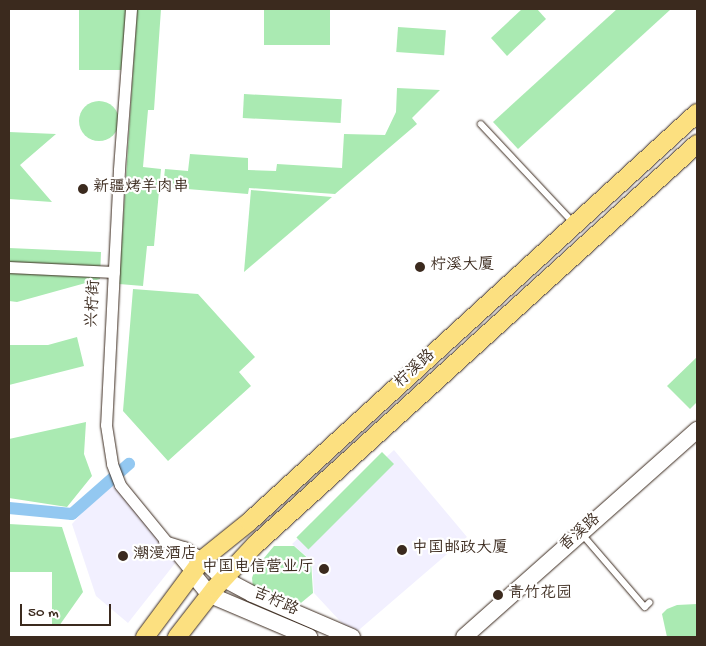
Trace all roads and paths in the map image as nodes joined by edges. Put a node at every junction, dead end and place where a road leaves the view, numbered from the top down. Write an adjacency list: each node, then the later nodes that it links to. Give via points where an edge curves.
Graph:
1 (131, 9): 7 (street, 兴柠街)
2 (697, 113): 5 (main road, 柠溪路)
3 (481, 124): 5 (lane)
4 (697, 144): 10 (main road, 柠溪路)
5 (576, 225): 9 (main road, 柠溪路)
6 (9, 267): 7 (street)
7 (114, 272): 12 (street, 兴柠街, via 106,398 110,452 120,485)
8 (697, 430): 11 (street, 香溪路)
9 (326, 452): 10 (main road); 13 (main road, 柠溪路)
10 (341, 467): 15 (main road, 柠溪路)
11 (582, 533): 17 (lane, via 645,607); 22 (street, 香溪路)
12 (164, 541): 13 (street, via 184,547); 14 (street, 兴柠街)
13 (203, 559): 14 (main road, 柠溪路); 15 (street, 吉柠路)
14 (192, 573): 16 (street); 18 (main road, 柠溪路)
15 (224, 579): 16 (main road, 柠溪路); 21 (street, 吉柠路)
16 (210, 595): 19 (main road, 柠溪路); 20 (street)
17 (649, 603)
18 (145, 637)
19 (177, 637)
20 (309, 637)
21 (352, 637)
22 (464, 637)

